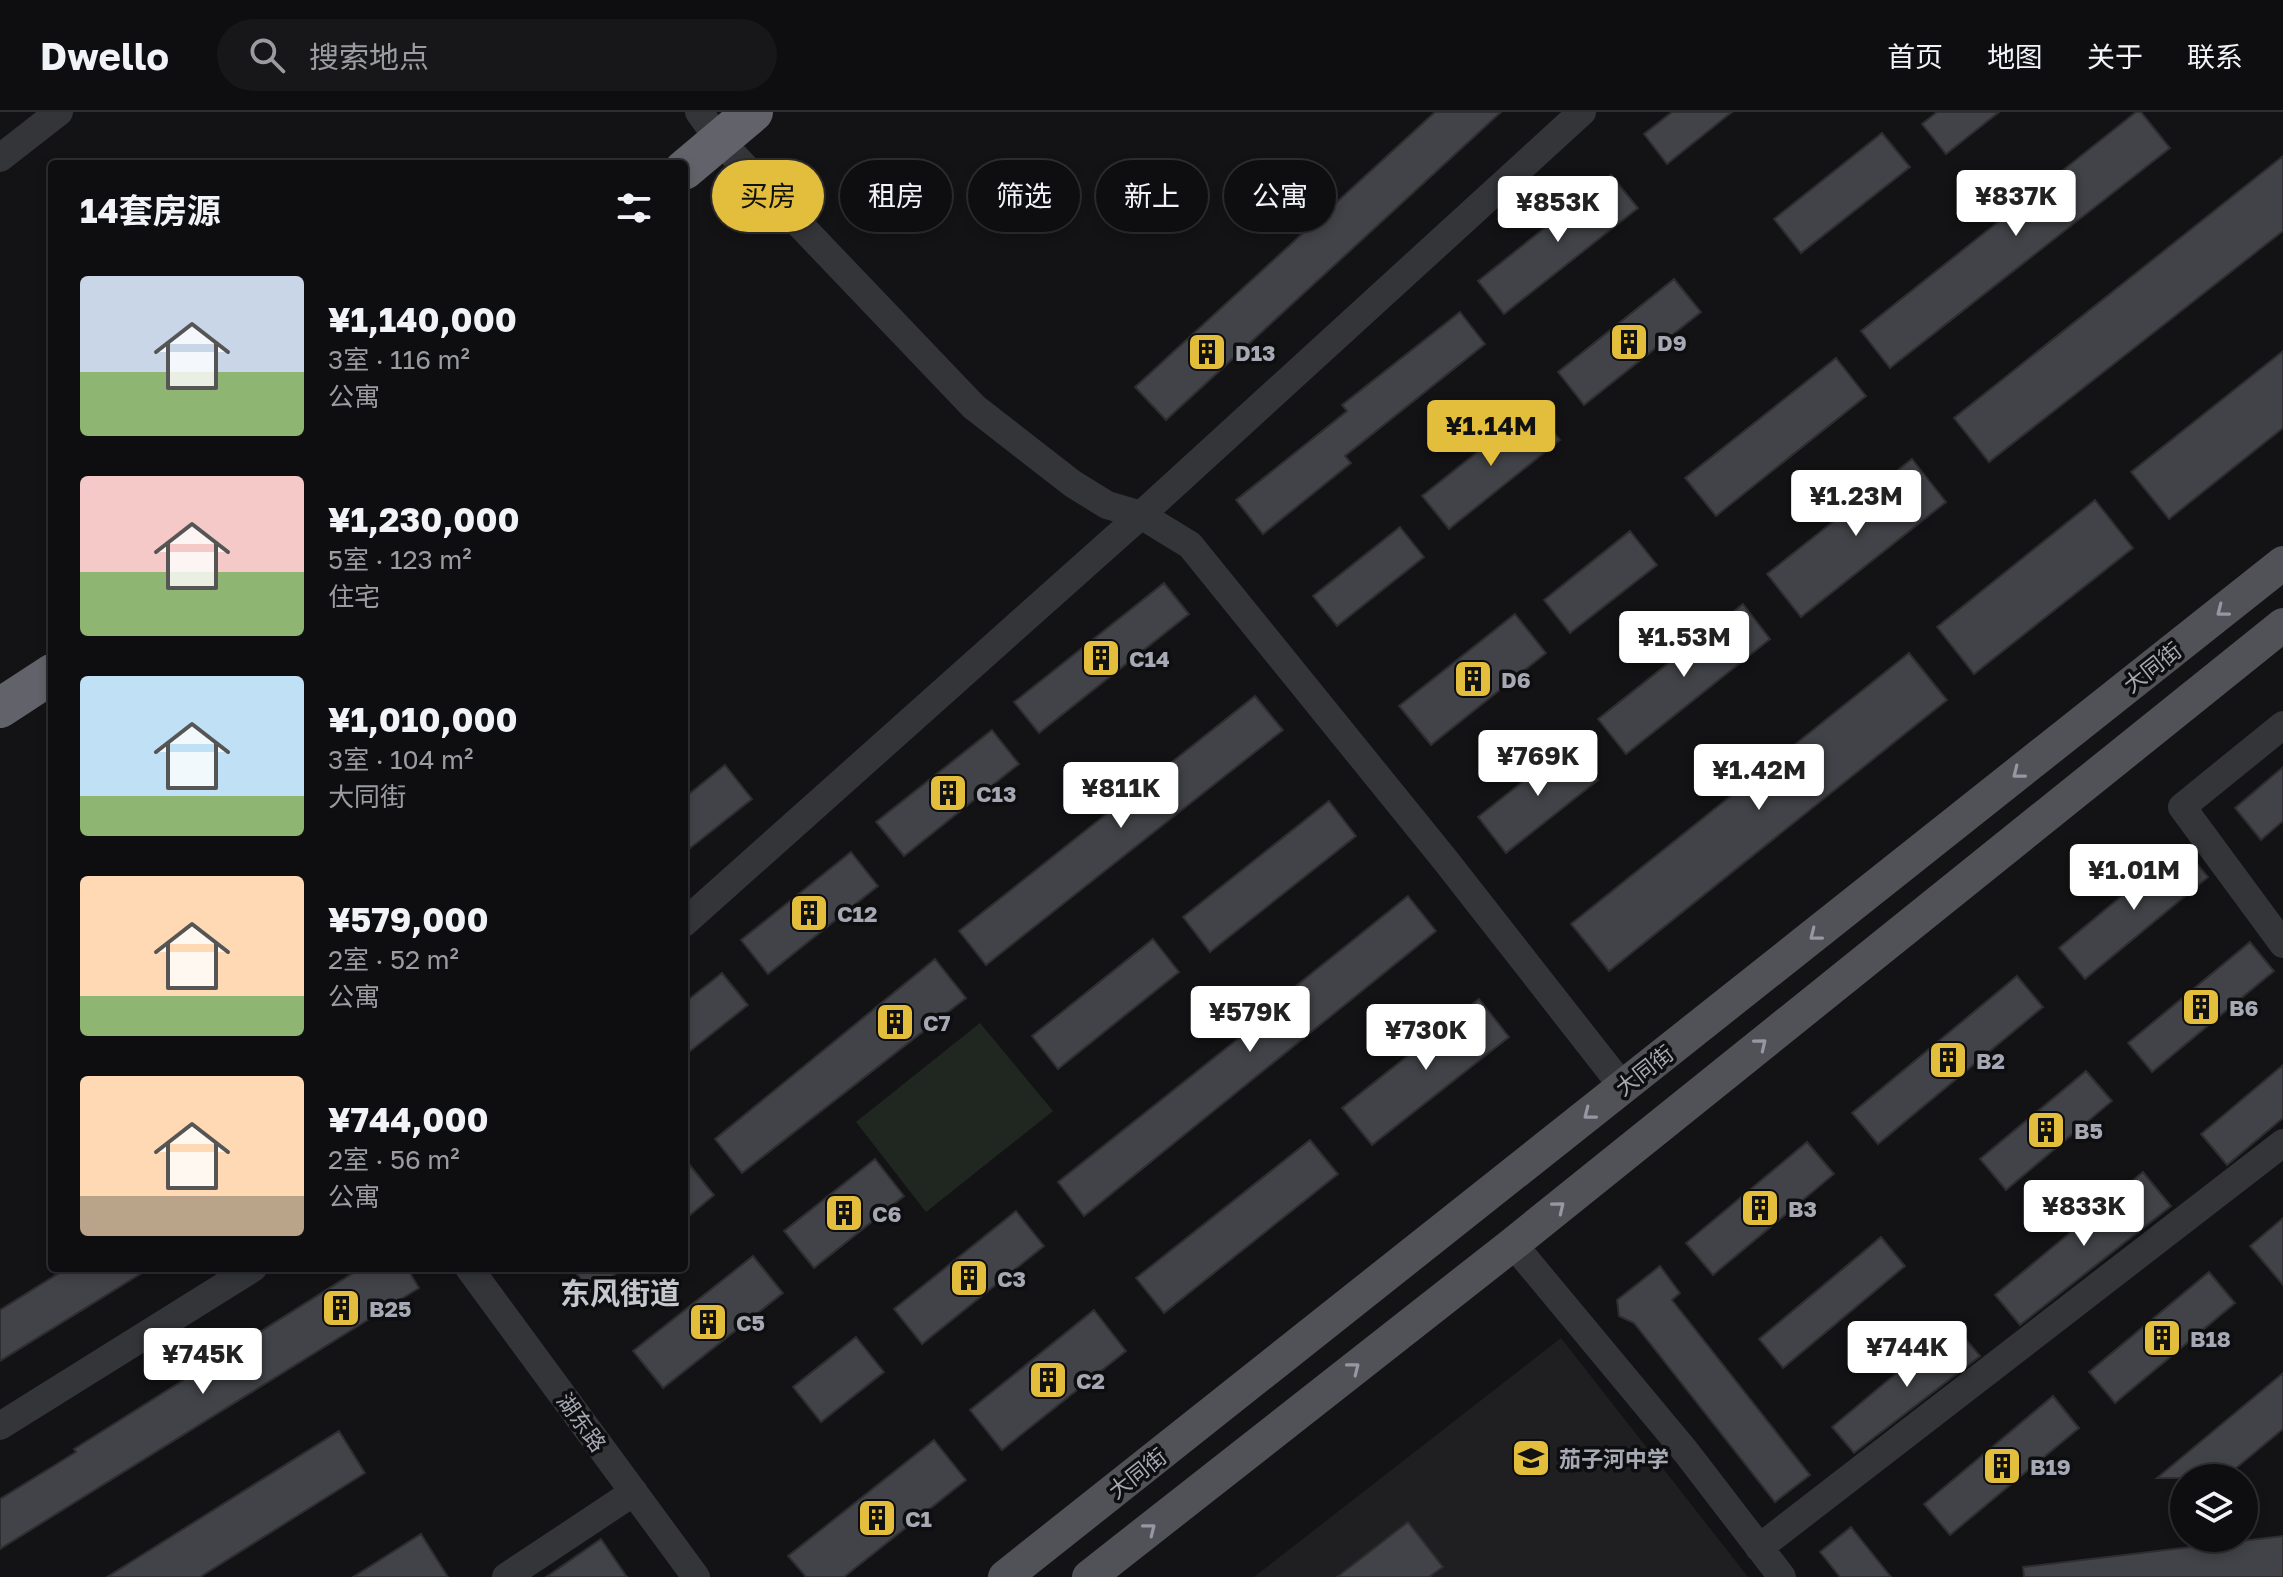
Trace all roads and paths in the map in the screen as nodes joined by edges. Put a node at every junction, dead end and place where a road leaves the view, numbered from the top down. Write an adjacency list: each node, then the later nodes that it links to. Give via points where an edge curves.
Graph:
1 (59, 112): 5 (street)
2 (753, 112): 4 (highway)
3 (1582, 112): 7 (street)
4 (710, 126): 6 (highway); 7 (street, via 974,407 1073,484 1107,505)
5 (0, 158)
6 (688, 163)
7 (1141, 515): 13 (street); 15 (street, via 1190,545)
8 (2283, 563): 15 (main road, 大同街, one-way to 15)
9 (2283, 625): 17 (main road, one-way to 9)
10 (48, 682): 11 (highway)
11 (0, 708)
12 (2283, 725): 14 (street, via 2182,807)
13 (688, 919)
14 (2283, 944)
15 (1623, 1087): 25 (main road, 大同街, one-way to 25)
16 (2283, 1143): 22 (street)
17 (1513, 1244): 22 (street); 26 (main road, one-way to 17)
18 (247, 1272): 20 (street)
19 (472, 1272): 21 (street, 湖东路)
20 (0, 1426)
21 (634, 1492): 23 (street); 24 (street, 湖东路)
22 (1759, 1548): 27 (street)
23 (506, 1577)
24 (696, 1577)
25 (1005, 1577)
26 (1089, 1577)
27 (1782, 1577)

